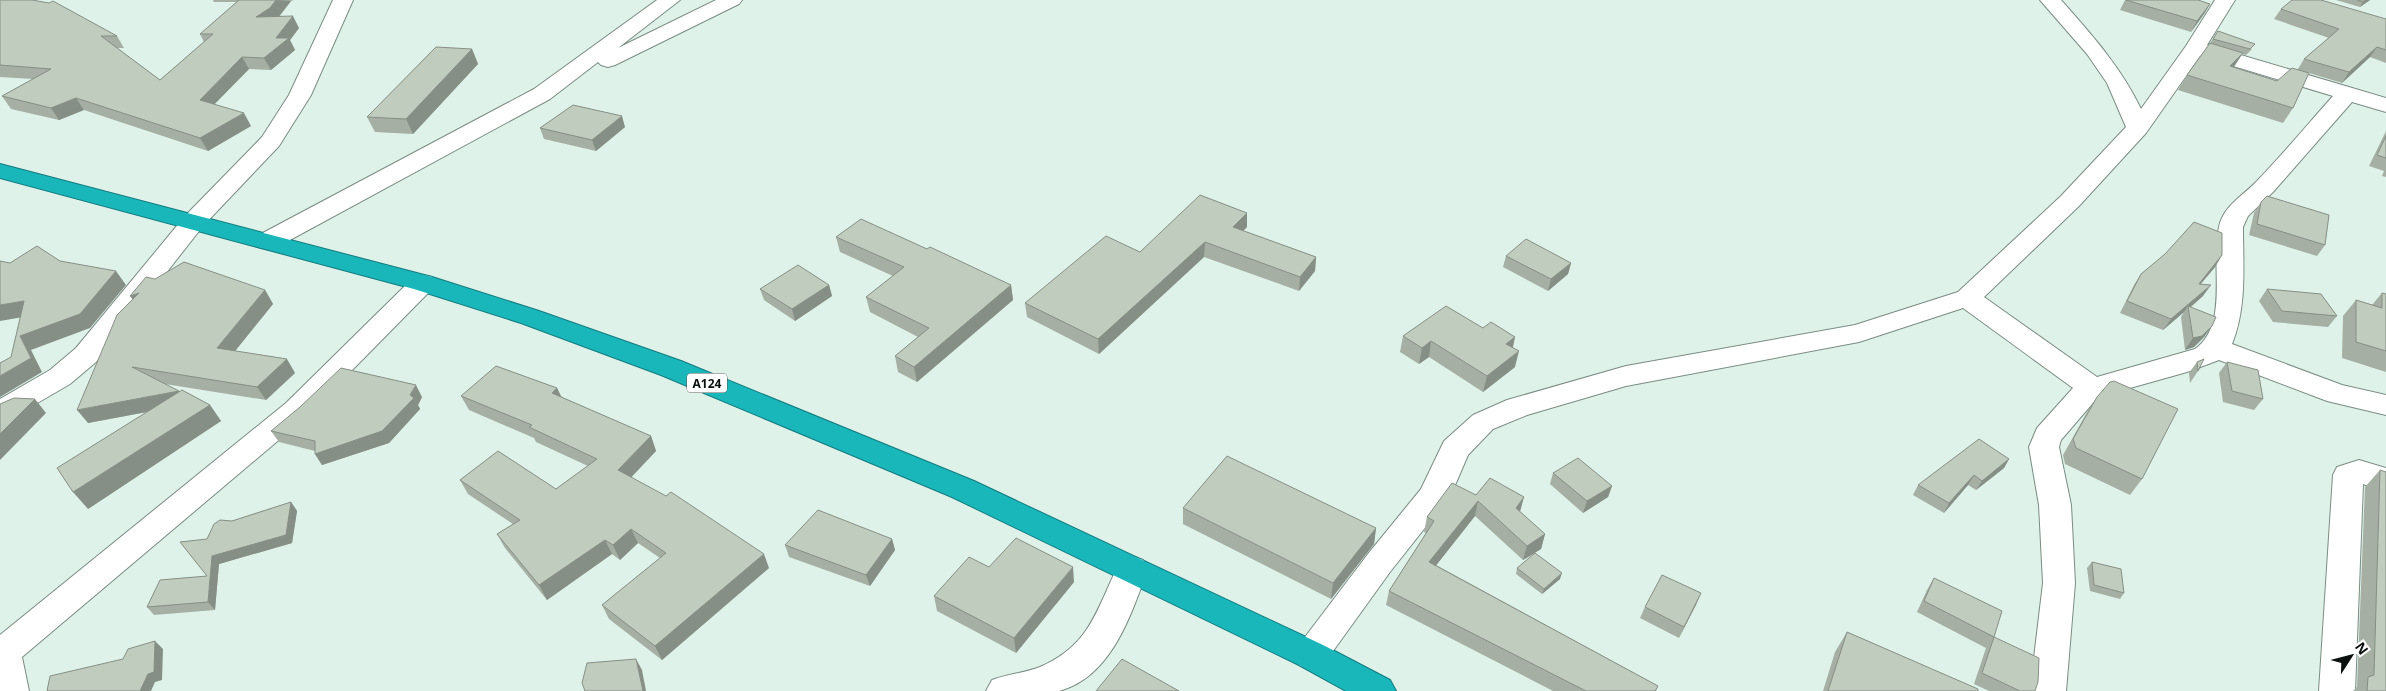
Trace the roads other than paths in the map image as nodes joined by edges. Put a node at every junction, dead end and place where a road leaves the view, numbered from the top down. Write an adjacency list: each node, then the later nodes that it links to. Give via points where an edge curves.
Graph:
1 (344, 0): 13 (street, via 300,96 271,142)
2 (670, 0): 8 (street)
3 (732, 0): 6 (street)
4 (2050, 0): 11 (street, via 2118,83)
5 (2226, 0): 7 (street)
6 (707, 6): 8 (street)
7 (2195, 48): 9 (street); 11 (street)
8 (542, 94): 14 (street)
9 (2347, 94): 10 (street); 17 (street, via 2237,214 2231,227 2230,298 2224,330)
10 (2386, 105)
11 (2138, 128): 16 (street, via 2070,201)
12 (0, 171): 13 (highway, A124)
13 (194, 221): 14 (highway, A124); 20 (street, via 86,355 60,377)
14 (268, 241): 15 (highway, A124)
15 (423, 283): 22 (highway, A124, via 530,317 804,422 962,489); 23 (street, via 296,410)
16 (1966, 298): 18 (street); 24 (street, via 1860,333 1626,376 1518,407 1483,422 1454,448 1442,483)
17 (2216, 348): 18 (street, via 2205,356); 19 (street, via 2337,394)
18 (2092, 388): 28 (street, via 2051,429 2044,447 2055,505 2059,582)
19 (2386, 406)
20 (0, 412)
21 (2386, 480): 29 (street, via 2358,470 2348,474)
22 (1132, 569): 24 (highway, A124); 26 (street, via 1093,652 1075,667 1048,680)
23 (2, 653): 25 (street)
24 (1311, 655): 27 (highway, A124)
25 (11, 691)
26 (1004, 691)
27 (1378, 691)
28 (2048, 691)
29 (2337, 691)

